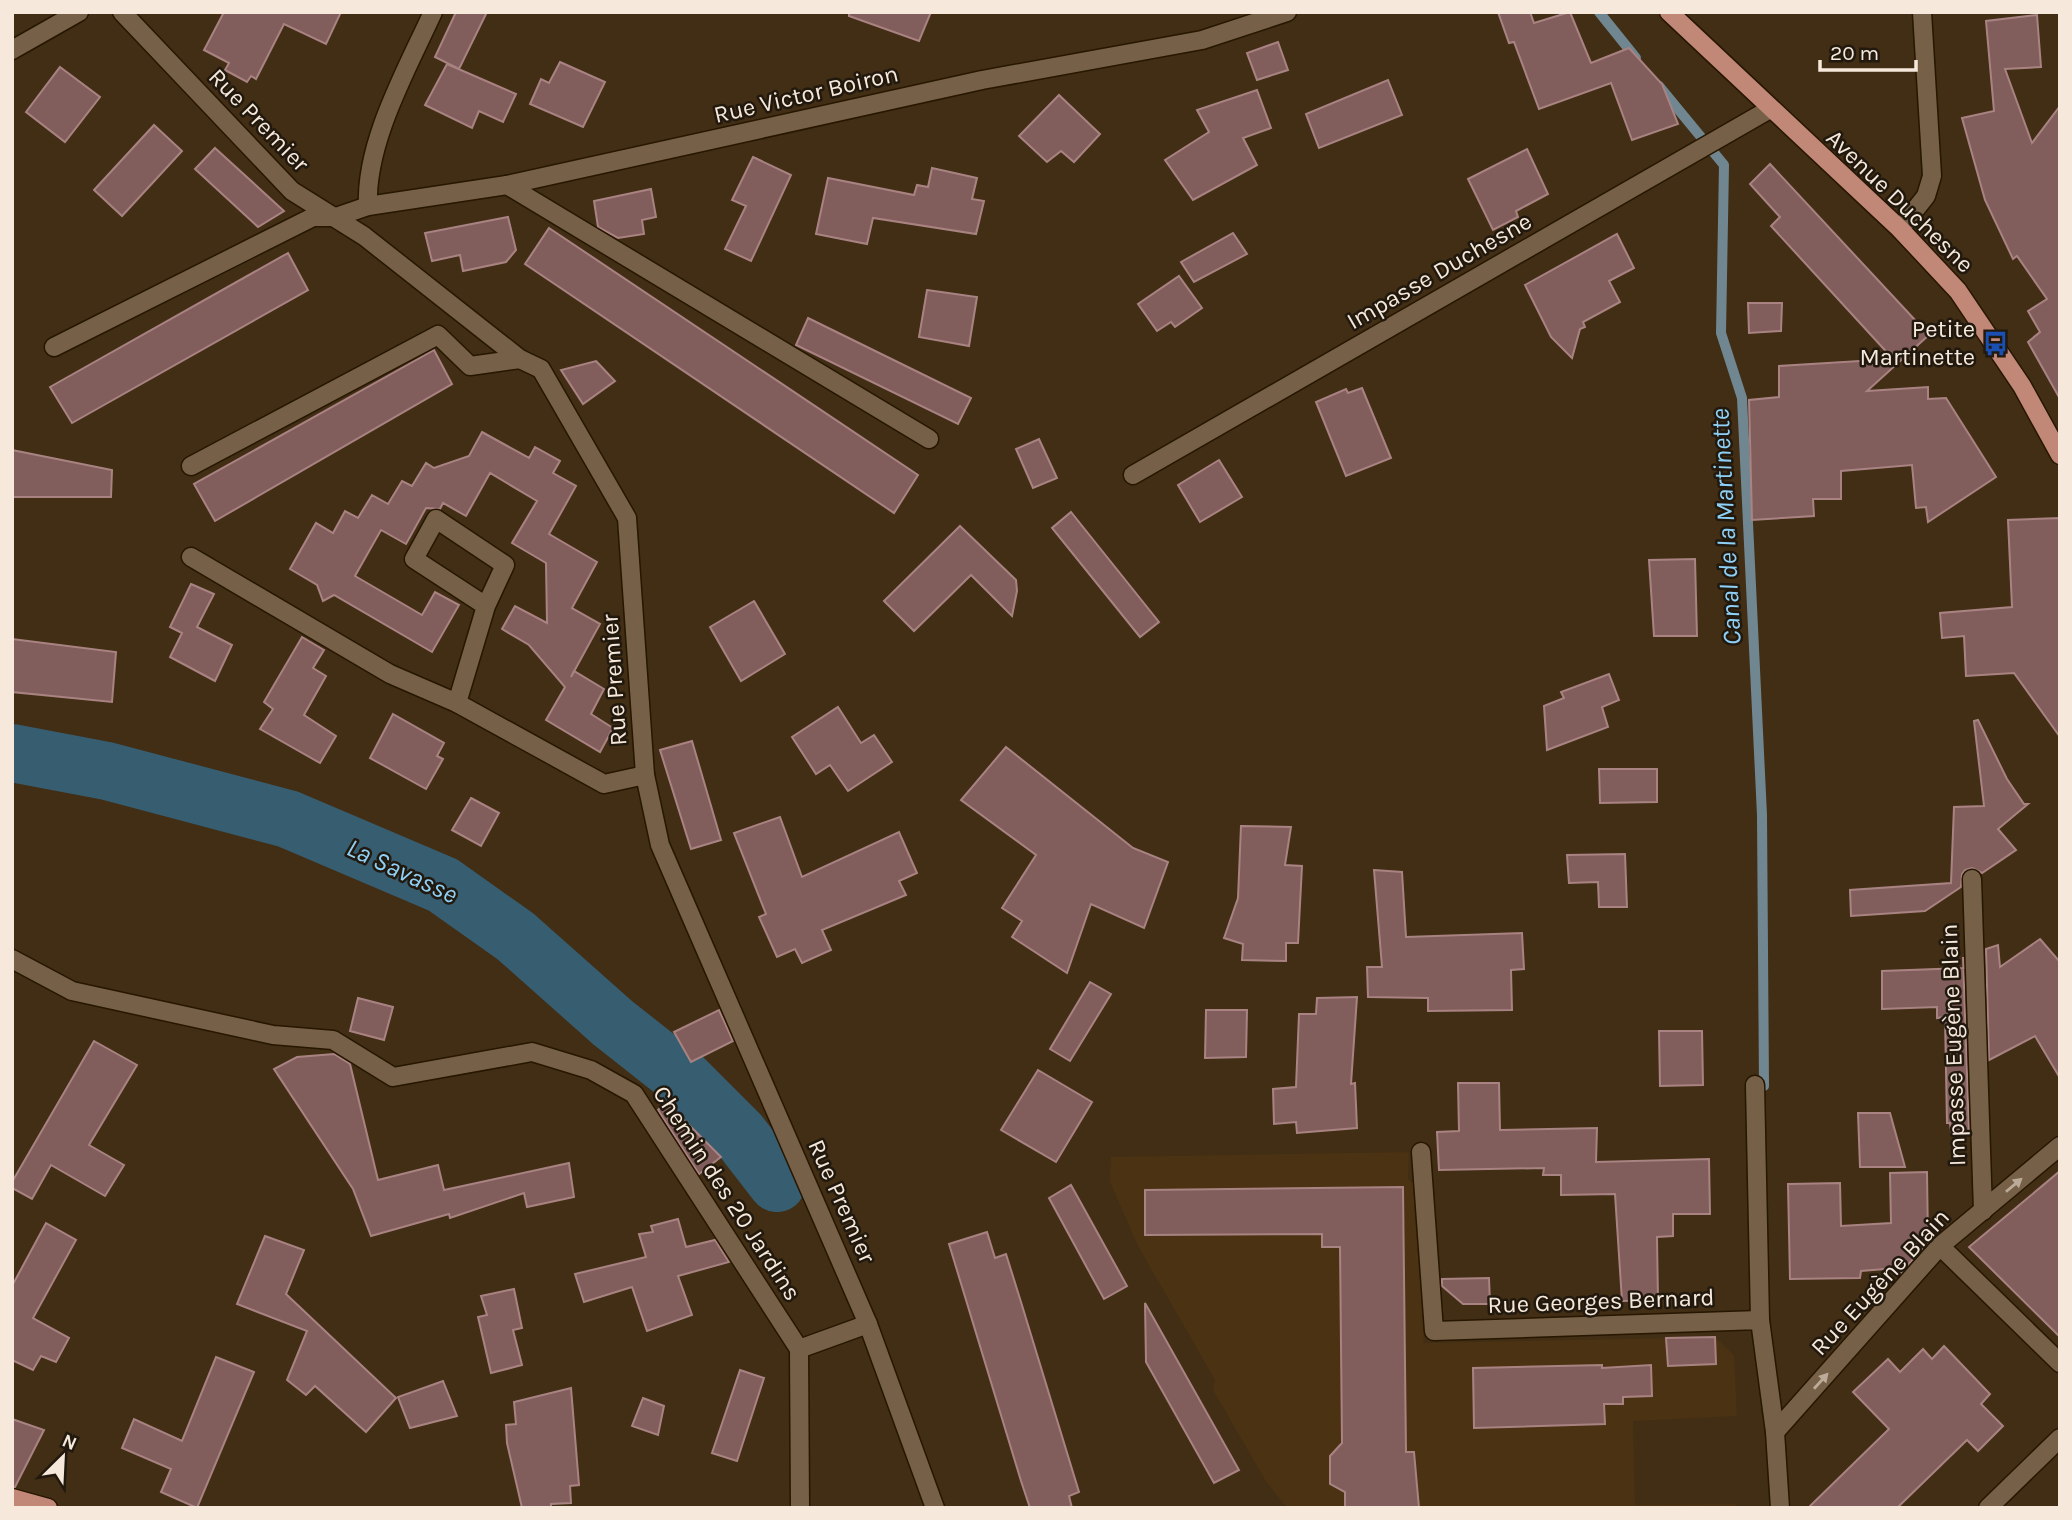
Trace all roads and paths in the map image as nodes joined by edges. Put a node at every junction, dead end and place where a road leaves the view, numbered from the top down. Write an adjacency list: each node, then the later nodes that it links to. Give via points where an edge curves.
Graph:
1 (79, 12): 7 (street)
2 (122, 12): 11 (street, Rue Premier, via 292,191)
3 (433, 12): 10 (street, via 396,93 367,181)
4 (1287, 12): 9 (street, Rue Victor Boiron, via 1202,40 982,79)
5 (1669, 12): 8 (main road, Avenue Duchesne)
6 (1922, 12): 12 (street, via 1932,176 1926,196)
7 (12, 50)
8 (1770, 109): 12 (main road, Avenue Duchesne); 18 (street, Impasse Duchesne)
9 (507, 185): 10 (street, Rue Victor Boiron); 15 (street)
10 (368, 206): 11 (street, Rue Victor Boiron)
11 (336, 218): 13 (street, Rue Victor Boiron, via 313,218); 14 (street, Rue Premier)
12 (1900, 229): 16 (main road, Avenue Duchesne, via 1958,291 1995,343)
13 (54, 347)
14 (520, 359): 17 (street, via 470,366 438,335); 22 (street, Rue Premier, via 541,369 627,517)
15 (929, 439)
16 (2060, 454)
17 (191, 466)
18 (1133, 475)
19 (191, 557): 21 (street, via 390,674)
20 (486, 606): 20 (street, via 505,565 436,519 414,559); 21 (street)
21 (457, 703): 22 (street, via 604,784)
22 (646, 775): 31 (street, Rue Premier, via 660,845)
23 (1972, 878): 28 (street, Impasse Eugène Blain)
24 (12, 959): 32 (street, Chemin des 20 Jardins, via 72,991 272,1035 333,1040 393,1077 532,1052 592,1070 635,1094)
25 (1755, 1085): 30 (street)
26 (2060, 1146): 28 (street, Rue Eugène Blain, one-way to 26)
27 (1421, 1152): 30 (street, Rue Georges Bernard, via 1434,1331)
28 (1983, 1211): 29 (street, Rue Eugène Blain)
29 (1940, 1246): 33 (street); 34 (street, Rue Eugène Blain, one-way to 29)
30 (1760, 1320): 34 (street)
31 (868, 1324): 32 (street); 39 (street, Rue Premier)
32 (799, 1349): 38 (street)
33 (2060, 1363)
34 (1775, 1432): 40 (street)
35 (2060, 1438): 41 (street)
36 (12, 1498): 37 (main road)
37 (48, 1508)
38 (800, 1508)
39 (935, 1508)
40 (1780, 1508)
41 (1988, 1508)

